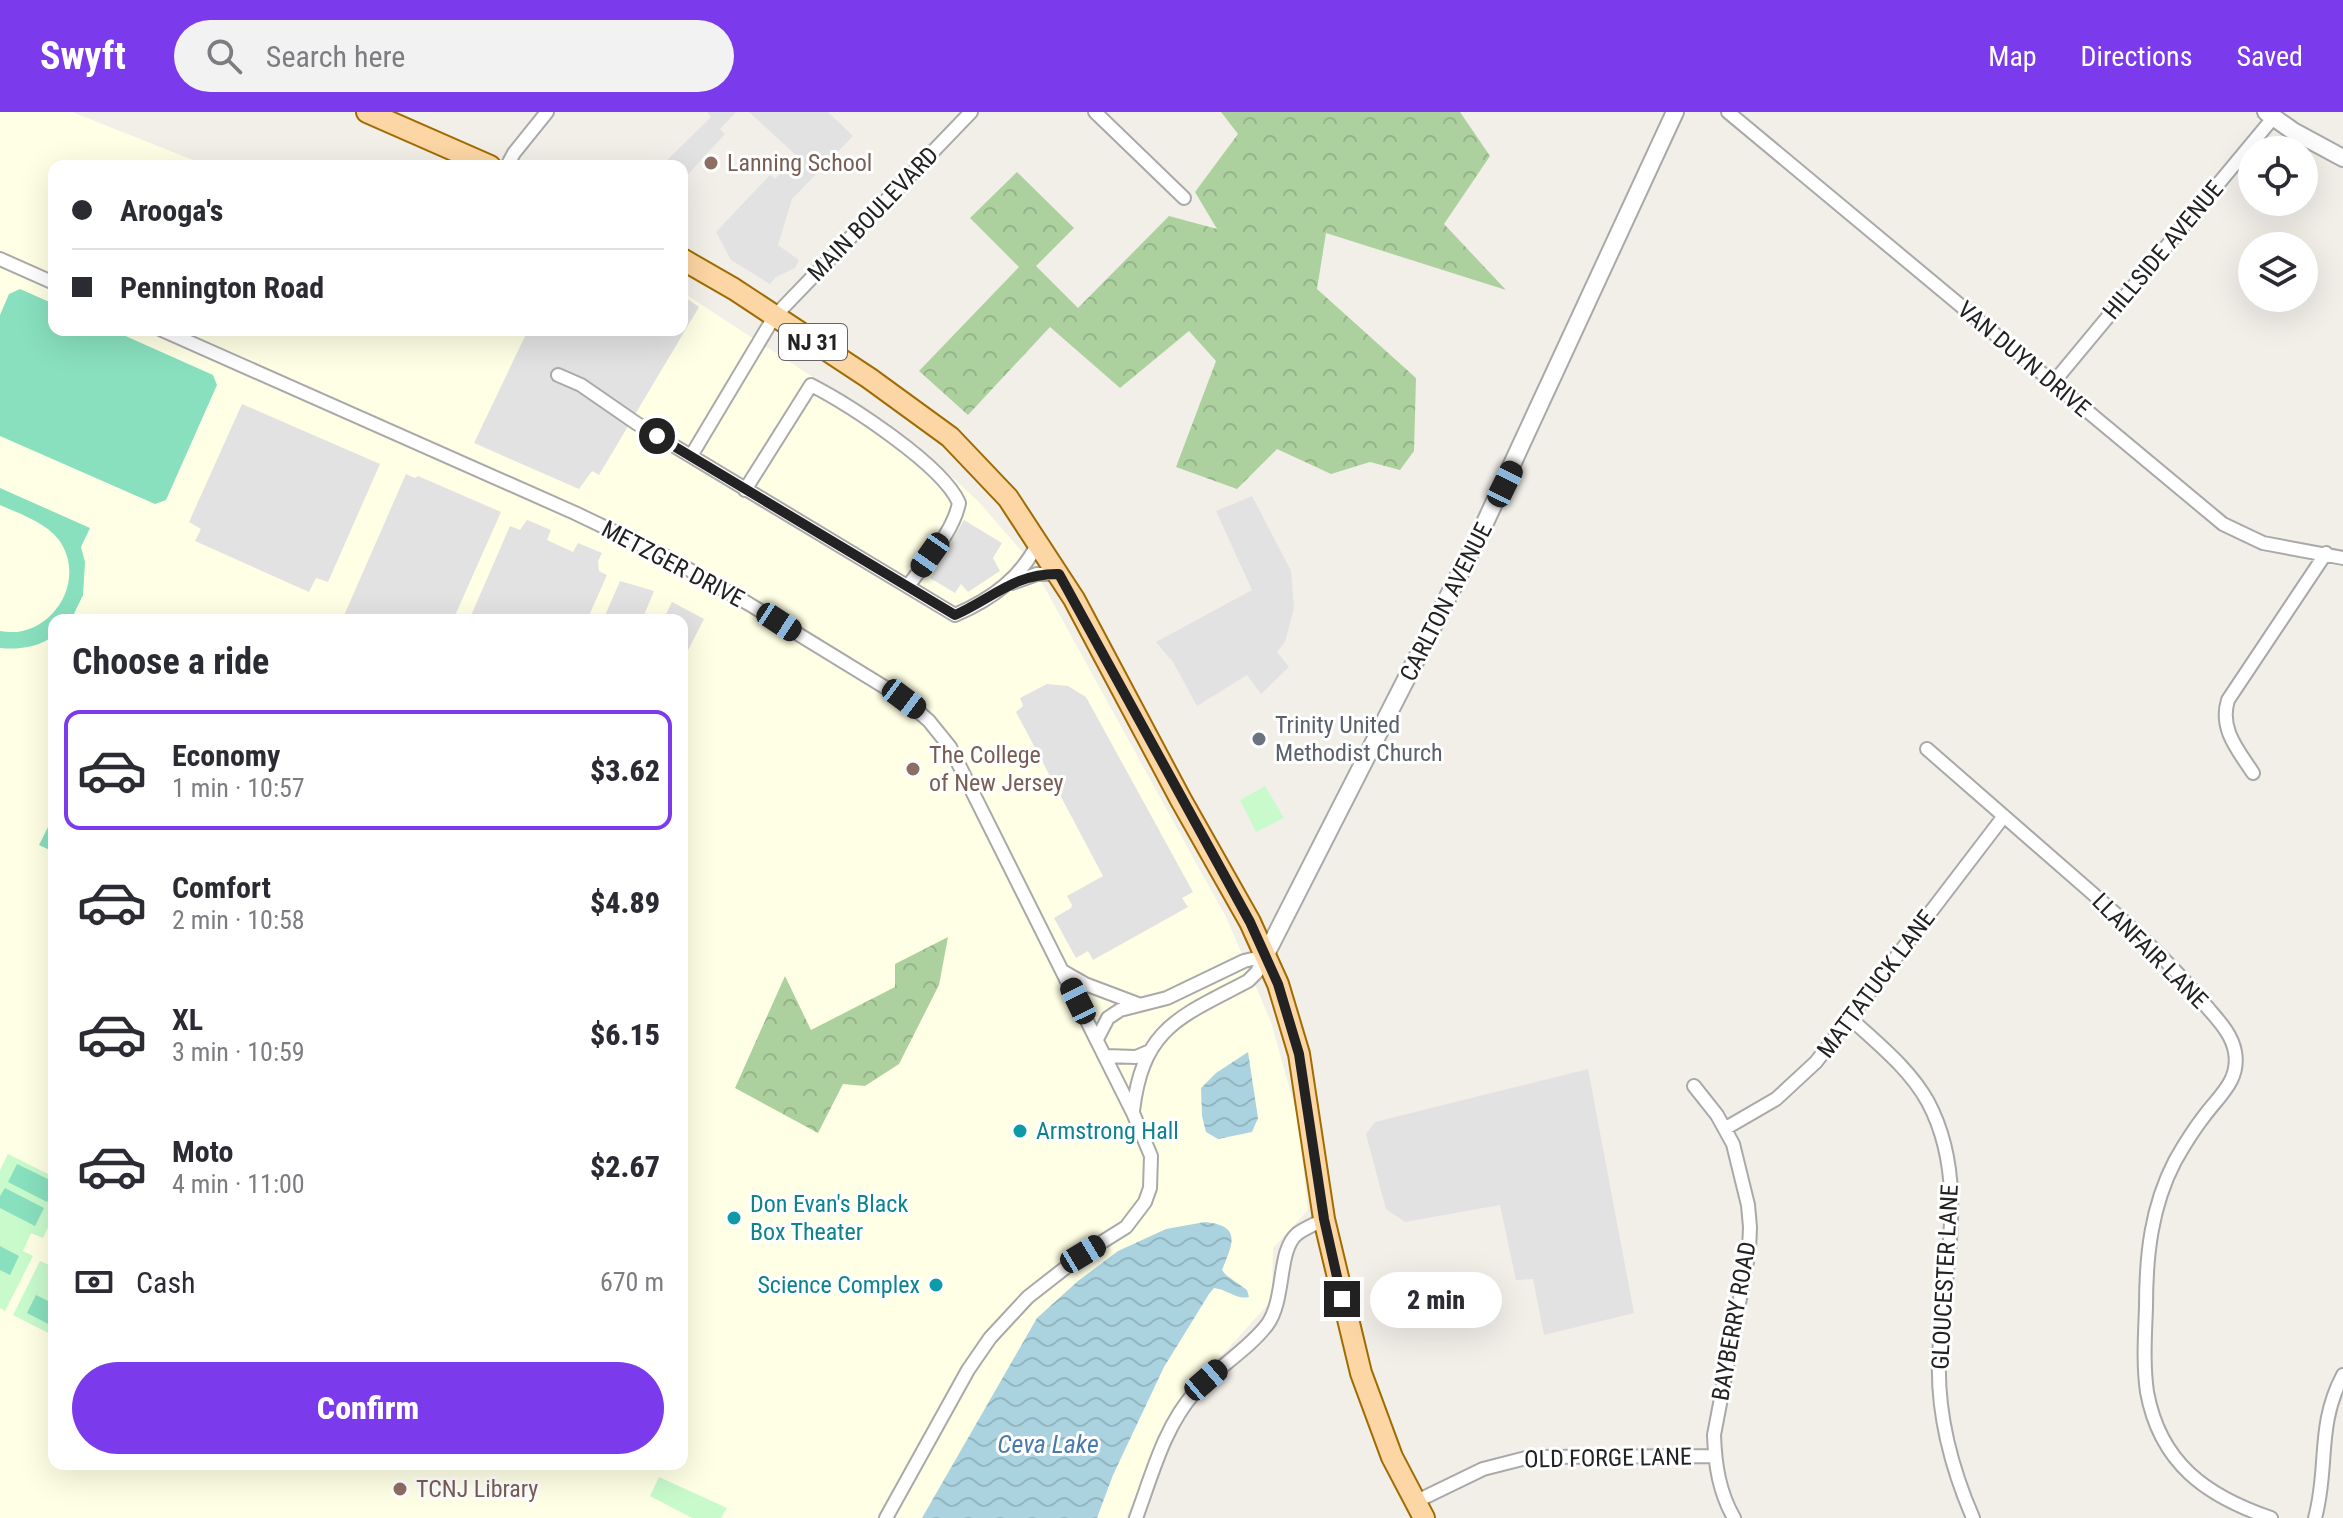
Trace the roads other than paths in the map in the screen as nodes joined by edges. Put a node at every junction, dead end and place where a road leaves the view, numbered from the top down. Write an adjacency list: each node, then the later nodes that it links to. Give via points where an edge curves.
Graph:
1 (367, 112): 9 (main road)
2 (547, 112): 10 (street)
3 (971, 112): 15 (street, MAIN BOULEVARD)
4 (1095, 112): 11 (street)
5 (1675, 112): 30 (street, CARLTON AVENUE, via 1505,484)
6 (1728, 112): 18 (street, VAN DUYN DRIVE)
7 (2270, 115): 8 (street); 18 (street, HILLSIDE AVENUE)
8 (2343, 158)
9 (476, 160)
10 (511, 160)
11 (1184, 198)
12 (0, 259): 14 (street)
13 (688, 262): 15 (main road, NJ 31)
14 (48, 280)
15 (774, 317): 19 (street, MAIN BOULEVARD); 21 (main road, NJ 31, via 950,437 1008,498)
16 (176, 336): 31 (street, METZGER DRIVE, via 633,539 904,699 950,747)
17 (558, 375): 19 (street)
18 (2053, 383): 22 (street, VAN DUYN DRIVE, via 2223,524 2263,543)
19 (691, 456): 20 (street)
20 (745, 490): 25 (street); 25 (street, via 811,385 839,399 930,468 959,503 950,527)
21 (1039, 541): 24 (main road, NJ 31); 26 (street, via 1028,563)
22 (2326, 553): 23 (street, VAN DUYN DRIVE); 28 (street, via 2225,709 2227,731)
23 (2343, 558)
24 (1059, 574): 26 (street, via 1037,574); 30 (main road, NJ 31)
25 (908, 586): 26 (street, via 955,615)
26 (1005, 586)
27 (1927, 749): 29 (street, LLANFAIR LANE)
28 (2253, 773)
29 (2004, 816): 33 (street, MATTATUCK LANE); 48 (street, LLANFAIR LANE, via 2157,951 2232,1040 2233,1077 2182,1149 2156,1210 2146,1266 2145,1371 2154,1416 2184,1467 2225,1501)
30 (1265, 956): 32 (street, via 1178,994); 35 (street, via 1248,981 1175,1020); 40 (main road, NJ 31, via 1299,1054)
31 (1063, 971): 32 (street); 34 (street, METZGER DRIVE)
32 (1138, 1004): 34 (street, via 1108,1018)
33 (1850, 1018): 39 (street, MATTATUCK LANE, via 1799,1080); 47 (street, GLOUCESTER LANE, via 1914,1081 1946,1150 1952,1194 1939,1388 1950,1456)
34 (1097, 1039): 36 (street, METZGER DRIVE)
35 (1150, 1051): 36 (street, via 1136,1057); 38 (street, via 1136,1084)
36 (1105, 1056): 38 (street, METZGER DRIVE)
37 (1694, 1086): 39 (street, BAYBERRY ROAD)
38 (1133, 1113): 44 (street, METZGER DRIVE, via 1151,1156 1150,1188 1136,1216 1040,1287 990,1338)
39 (1726, 1128): 42 (street, BAYBERRY ROAD, via 1750,1227 1717,1413)
40 (1324, 1219): 43 (main road, NJ 31, via 1361,1373 1386,1444); 45 (street, via 1296,1235 1288,1248 1281,1292 1267,1324 1206,1380 1179,1413)
41 (2343, 1375): 49 (street, via 2325,1424)
42 (1715, 1456): 43 (street, OLD FORGE LANE, via 1530,1457 1483,1469); 46 (street, BAYBERRY ROAD, via 1720,1487)
43 (1419, 1510)
44 (886, 1518)
45 (1136, 1518)
46 (1734, 1518)
47 (1973, 1518)
48 (2271, 1518)
49 (2315, 1518)

